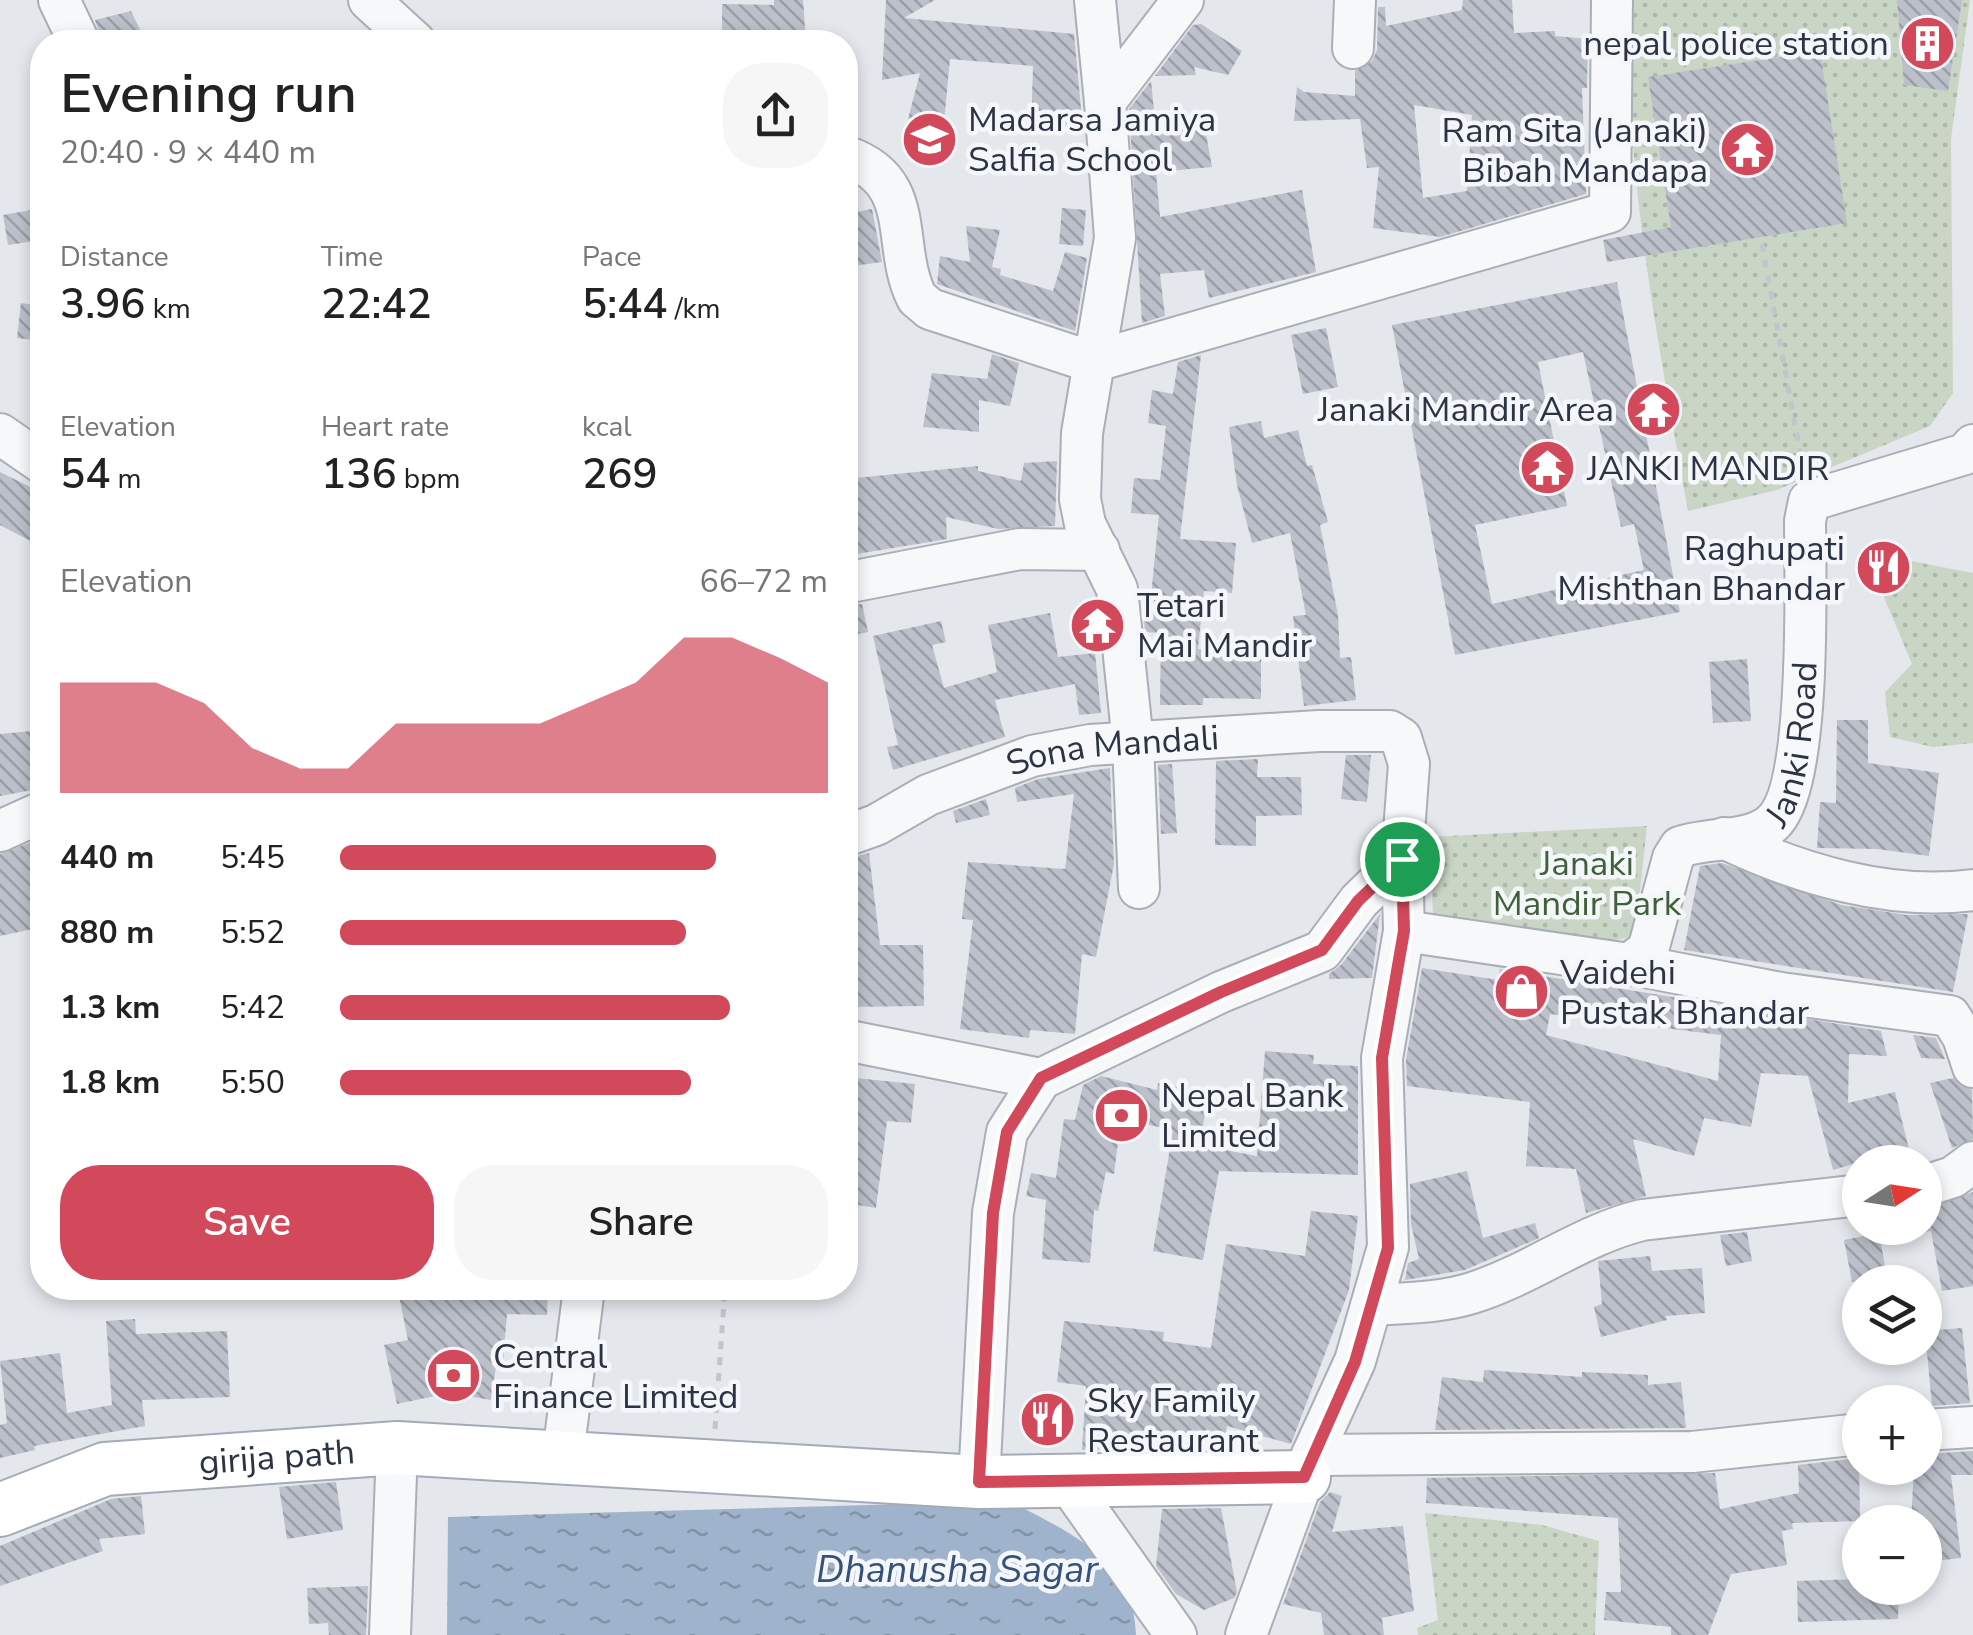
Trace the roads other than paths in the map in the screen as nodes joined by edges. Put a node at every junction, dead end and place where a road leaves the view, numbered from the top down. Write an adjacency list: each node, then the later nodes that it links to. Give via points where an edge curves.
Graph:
1 (59, 0): 7 (street)
2 (369, 0): 8 (street)
3 (1095, 0): 10 (street)
4 (1183, 0): 10 (street)
5 (1355, 0): 9 (street)
6 (1612, 0): 12 (street, via 1610,212)
7 (73, 30)
8 (402, 30)
9 (1353, 48)
10 (1105, 102): 12 (street, via 1115,238)
11 (858, 163): 12 (street, via 892,191 917,298 930,309)
12 (1092, 362): 16 (street, via 1080,499)
13 (0, 434): 15 (street)
14 (1973, 445): 22 (street, Janki Road, via 1966,454 1809,500 1805,679 1793,769 1770,826)
15 (30, 455)
16 (1100, 550): 17 (street, via 1020,549); 18 (street, via 1116,589)
17 (858, 581)
18 (1132, 744): 21 (street, Sona Mandali, via 1032,756 928,795); 23 (street, Sona Mandali, via 1288,732 1398,733 1410,764); 24 (street)
19 (30, 818): 20 (street)
20 (0, 832)
21 (858, 832)
22 (1724, 838): 25 (street, via 1775,863 1835,879); 27 (street, Janki Road, via 1680,847 1648,950)
23 (1402, 859): 26 (street); 30 (street, via 1358,901 1322,950)
24 (1139, 888)
25 (1973, 890)
26 (1404, 931): 27 (street); 35 (street, via 1382,1058 1390,1206)
27 (1629, 964): 29 (street, via 1781,994 1950,1016)
28 (858, 1043): 30 (street)
29 (1973, 1067)
30 (1041, 1078): 42 (street, via 1007,1132 993,1213)
31 (1973, 1162): 32 (street)
32 (1942, 1181)
33 (1842, 1197): 35 (street, via 1642,1220 1608,1228 1475,1292)
34 (582, 1300): 40 (street)
35 (1374, 1305): 41 (street)
36 (1973, 1427): 37 (street)
37 (1942, 1429)
38 (1842, 1436): 41 (street, via 1692,1452)
39 (396, 1448): 40 (main road, girija path); 44 (main road, girija path, via 105,1469); 45 (street)
40 (563, 1455): 42 (main road, girija path)
41 (1308, 1466): 43 (main road, girija path); 47 (street)
42 (979, 1482): 43 (main road, girija path)
43 (1068, 1484): 46 (street)
44 (0, 1510)
45 (390, 1635)
46 (1176, 1635)
47 (1246, 1635)

